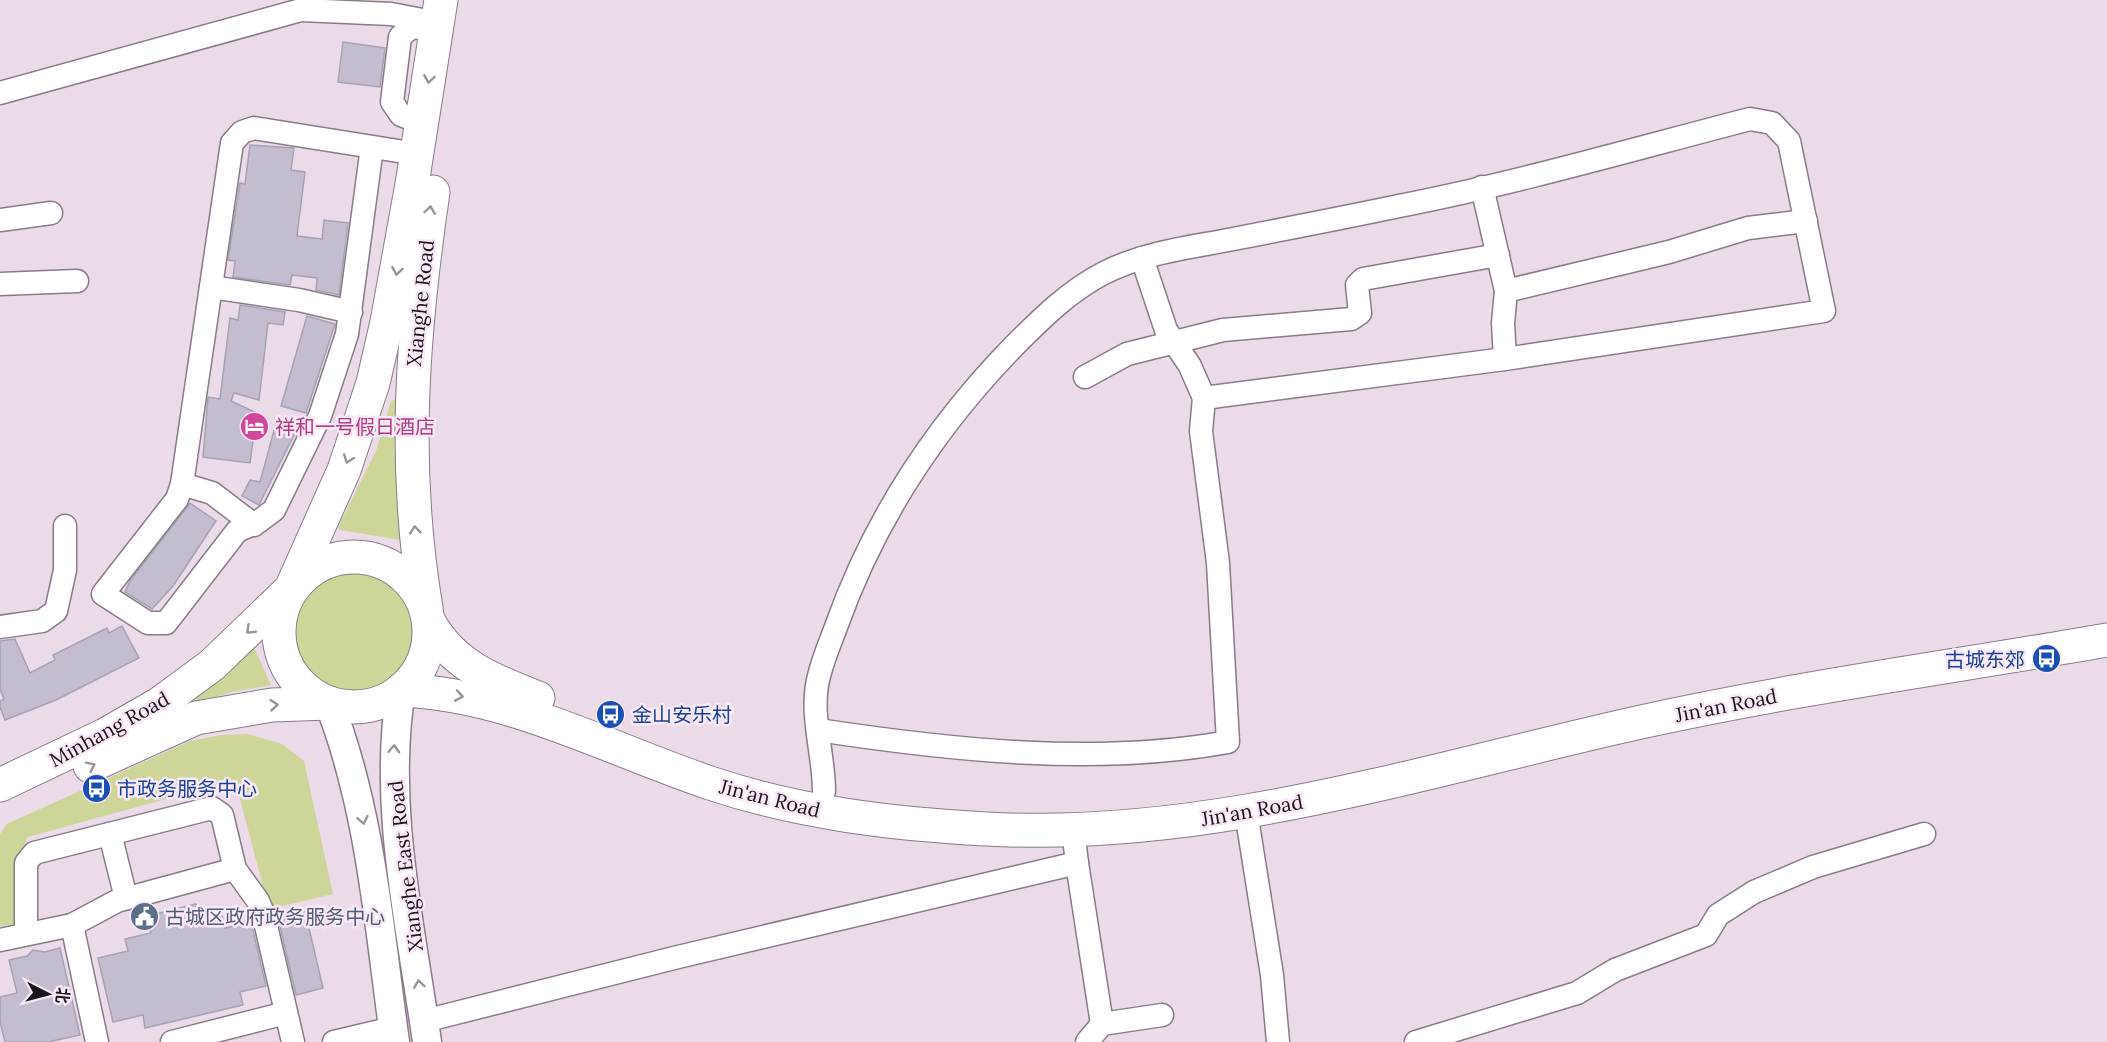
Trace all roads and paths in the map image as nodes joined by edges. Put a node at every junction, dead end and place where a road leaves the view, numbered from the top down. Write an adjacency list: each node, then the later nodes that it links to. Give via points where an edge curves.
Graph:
1 (463, 0): 26 (highway, Xianghe Road, one-way to 1, via 414,521 411,402 424,250)
2 (400, 8): 3 (street); 4 (street, via 301,10)
3 (438, 17): 6 (highway, Xianghe Road, one-way to 6)
4 (0, 93)
5 (372, 147): 6 (street); 15 (street, via 254,128 236,137); 17 (street)
6 (417, 154): 25 (highway, Xianghe Road, one-way to 25, via 373,383 344,470)
7 (1482, 186): 10 (street, via 1758,119 1778,127 1789,141); 11 (street); 12 (street)
8 (51, 213): 9 (street)
9 (0, 219)
10 (1806, 221): 16 (street, via 1748,228 1658,255); 19 (street, via 1824,311)
11 (1498, 255): 16 (street); 18 (street, via 1362,279 1357,285 1360,313 1351,319 1244,327)
12 (1142, 258): 18 (street, via 1166,330); 32 (street, via 1106,273 1063,299 970,393 923,454 884,520 847,596 818,678)
13 (77, 281): 14 (street)
14 (0, 284)
15 (211, 286): 17 (street); 22 (street)
16 (1506, 291): 19 (street)
17 (351, 312): 23 (street, via 320,416 274,510)
18 (1174, 342): 20 (street, via 1127,354); 21 (street)
19 (1505, 359): 21 (street)
20 (1085, 377)
21 (1204, 398): 32 (street, via 1201,431 1218,563 1228,742 1111,752 1014,752 939,747)
22 (182, 484): 23 (street, via 212,493); 23 (street, via 177,499 103,594 148,623 166,623 237,531)
23 (254, 525)
24 (65, 526): 28 (street, via 64,570 56,610 42,621)
25 (291, 589): 26 (highway, via 323,562 364,557 402,574 420,595); 31 (highway, via 279,622 282,656 296,680); 33 (highway, Minhang Road, one-way to 33, via 212,665 159,704 105,735)
26 (427, 615): 30 (highway, via 428,644 422,664); 34 (highway, Jin'an Road, via 452,655 489,678 718,765)
27 (2107, 620): 34 (highway, Jin'an Road, via 1640,701 1341,773 1212,797 1121,807 1041,810 891,801)
28 (0, 627)
29 (2107, 640): 36 (highway, Jin'an Road, via 1644,721 1345,793)
30 (401, 690): 31 (highway, via 369,706); 37 (highway, Jin'an Road, one-way to 37, via 443,693 499,705 712,784 796,806 854,817 935,825); 49 (main road, Xianghe East Road, one-way to 30, via 394,799 394,752)
31 (329, 704): 35 (highway, Minhang Road, one-way to 31, via 196,718 272,705); 50 (main road, Xianghe East Road, one-way to 50, via 359,799)
32 (818, 730): 34 (street)
33 (0, 785)
34 (824, 791)
35 (0, 810)
36 (1246, 812): 37 (highway, Jin'an Road, via 1163,824); 56 (street, via 1272,975)
37 (1073, 830): 40 (street)
38 (110, 834): 41 (street, via 212,808 222,815); 42 (street); 44 (street, via 30,856 26,863)
39 (1924, 834): 57 (street, via 1813,867 1754,892 1718,915 1706,935 1615,970 1577,993)
40 (1077, 863): 48 (street); 49 (street, via 678,957)
41 (235, 868): 42 (street); 46 (street, via 263,913)
42 (126, 898): 43 (street)
43 (72, 924): 44 (street); 51 (street)
44 (26, 934): 45 (street)
45 (0, 940)
46 (286, 1013): 52 (street); 53 (street)
47 (1162, 1015): 48 (street)
48 (1102, 1024): 55 (street)
49 (426, 1031)
50 (394, 1035): 54 (street)
51 (97, 1042)
52 (172, 1042)
53 (293, 1042)
54 (334, 1042)
55 (1087, 1042)
56 (1278, 1042)
57 (1416, 1042)

